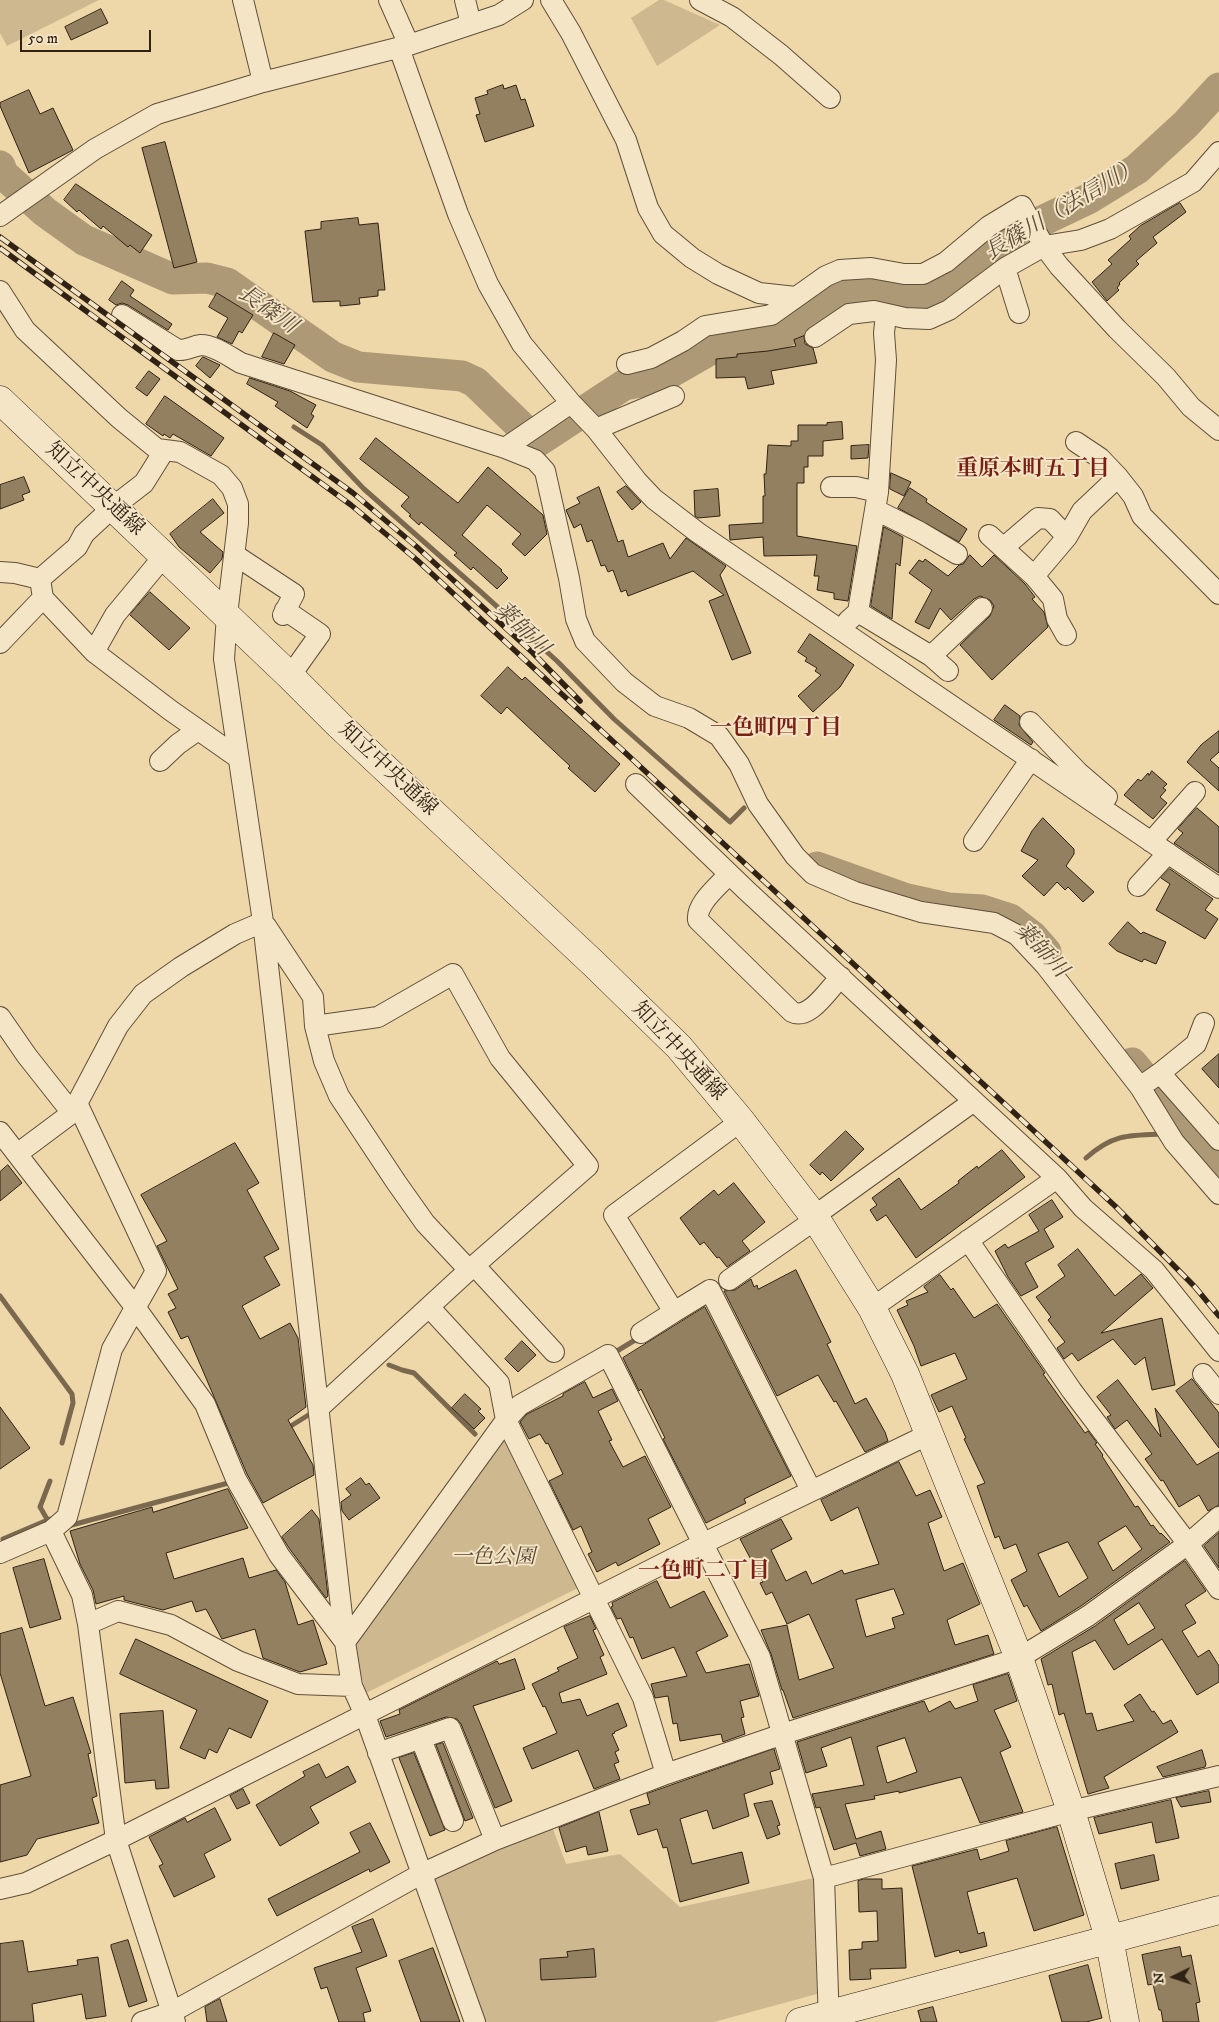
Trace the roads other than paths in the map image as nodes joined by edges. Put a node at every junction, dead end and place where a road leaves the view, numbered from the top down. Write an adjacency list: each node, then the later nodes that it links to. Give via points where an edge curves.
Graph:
1 (243, 0): 9 (street)
2 (389, 0): 8 (street)
3 (465, 0): 7 (street)
4 (523, 0): 7 (street, via 499,15)
5 (551, 0): 18 (street, via 626,140 648,208 663,234 718,274 759,293)
6 (700, 0): 10 (street, via 732,17)
7 (471, 24): 8 (street)
8 (404, 46): 9 (street); 26 (street, via 458,214 488,284 522,344)
9 (263, 82): 12 (street, via 156,114 95,148 28,198)
10 (830, 98)
11 (1219, 152): 13 (street, via 1192,182 1110,229)
12 (1, 213)
13 (1081, 240): 14 (street); 15 (street)
14 (1044, 246): 15 (street); 16 (street); 18 (street, via 1022,206 989,226 946,262 923,274 871,268 840,270)
15 (1059, 266): 27 (street, via 1191,407)
16 (1005, 268): 19 (street); 20 (street, via 950,310 929,319)
17 (0, 290): 30 (street, via 25,330 119,418 157,449)
18 (796, 297): 23 (street, via 771,315 705,326 651,358)
19 (1019, 313)
20 (886, 314): 22 (street, via 849,314); 33 (street)
21 (122, 315): 29 (street, via 178,350 207,345 241,363)
22 (816, 337)
23 (627, 364)
24 (674, 396): 26 (street)
25 (0, 400): 34 (street, 知立中央通線)
26 (582, 415): 29 (street, via 536,427); 46 (street, via 654,499)
27 (1219, 430)
28 (1076, 442): 31 (street, via 1100,458)
29 (512, 444): 72 (street, via 546,472 576,619 585,641 624,682 655,706 689,718 719,736 739,764 758,804 795,856 813,874 856,892 921,912 994,923 1017,935 1046,966)
30 (164, 451): 34 (street, via 144,482); 37 (street, via 180,452 221,476 232,488 238,504)
31 (1118, 477): 35 (street, via 1082,511); 42 (street, via 1133,496 1142,516)
32 (831, 487): 33 (street, via 856,488)
33 (877, 501): 36 (street); 44 (street)
34 (113, 507): 38 (street, 知立中央通線); 41 (street, via 84,534)
35 (1068, 537): 40 (street); 40 (street, via 1050,519 1038,518 996,541)
36 (957, 554)
37 (235, 555): 45 (street); 52 (street, via 294,594 284,612 320,634)
38 (164, 556): 45 (street, 知立中央通線); 49 (street, via 115,615)
39 (0, 572): 41 (street, via 15,573)
40 (1034, 576): 47 (street, via 1052,599 1057,619)
41 (42, 588): 48 (street); 49 (street)
42 (1219, 594)
43 (982, 608): 50 (street)
44 (858, 612): 46 (street); 50 (street)
45 (226, 615): 52 (street, 知立中央通線); 55 (street, via 224,659)
46 (838, 628): 56 (street)
47 (1066, 635)
48 (0, 642)
49 (94, 652): 54 (street)
50 (931, 656): 51 (street)
51 (948, 671)
52 (290, 676): 75 (street, 知立中央通線, via 672,1040)
53 (1030, 722): 60 (street, via 1109,799)
54 (198, 730): 55 (street); 57 (street)
55 (237, 757): 66 (street)
56 (1031, 759): 60 (street); 61 (street)
57 (160, 761)
58 (636, 784): 63 (street)
59 (1195, 792): 62 (street)
60 (1110, 813): 62 (street)
61 (974, 841)
62 (1160, 847): 64 (street); 65 (street)
63 (729, 874): 67 (street); 67 (street, via 700,907 698,920 792,1012 809,1012)
64 (1138, 886)
65 (1219, 888)
66 (263, 922): 70 (street, via 313,997); 74 (street, via 235,934 143,994 118,1026); 94 (street)
67 (841, 977): 73 (street)
68 (0, 1017): 74 (street, via 27,1056)
69 (1204, 1023): 71 (street, via 1196,1044)
70 (315, 1026): 83 (street, via 324,1061 340,1096 425,1223); 83 (street, via 378,1017 453,974 500,1058 588,1166)
71 (1160, 1074): 72 (street); 77 (street)
72 (1141, 1087): 80 (street, via 1174,1142)
73 (974, 1101): 79 (street); 81 (street, via 824,1209)
74 (74, 1108): 78 (street); 85 (street, via 156,1271)
75 (741, 1121): 81 (street, 知立中央通線); 88 (street, via 614,1215)
76 (0, 1132): 78 (street)
77 (1219, 1140)
78 (18, 1154): 85 (street)
79 (1057, 1178): 82 (street); 90 (street, via 1084,1208 1154,1270)
80 (1219, 1194)
81 (816, 1219): 84 (street); 87 (street, 知立中央通線)
82 (968, 1240): 87 (street); 101 (street, via 1072,1391)
83 (472, 1268): 86 (street); 91 (street)
84 (729, 1280)
85 (135, 1307): 99 (street, via 112,1349 67,1517); 106 (street, via 205,1404 236,1479 279,1555)
86 (430, 1308): 94 (street); 95 (street, via 499,1383)
87 (872, 1308): 96 (street, 知立中央通線, via 905,1374)
88 (674, 1312): 89 (street); 97 (street, via 710,1290)
89 (641, 1333)
90 (1219, 1351)
91 (554, 1352)
92 (1203, 1374): 93 (street)
93 (1219, 1394)
94 (319, 1408): 106 (street)
95 (506, 1420): 100 (street, via 520,1406 608,1355); 104 (street); 106 (street)
96 (927, 1432): 97 (street); 107 (street, 知立中央通線)
97 (811, 1490): 100 (street)
98 (1219, 1517): 101 (street)
99 (52, 1531): 102 (street); 105 (street, via 82,1595)
100 (704, 1543): 104 (street); 110 (street, via 760,1657)
101 (1188, 1544): 103 (street); 107 (street, via 1088,1616)
102 (0, 1553)
103 (1219, 1589)
104 (594, 1599): 109 (street); 113 (street, via 643,1698)
105 (88, 1624): 108 (street, via 118,1611 171,1625 238,1661 298,1684); 117 (street)
106 (345, 1642): 108 (street)
107 (1019, 1658): 110 (street); 115 (street, 知立中央通線)
108 (352, 1686): 109 (street)
109 (365, 1715): 112 (street); 117 (street)
110 (783, 1734): 113 (street); 120 (street)
111 (421, 1739): 112 (street); 116 (street); 118 (street, via 450,1728)
112 (378, 1753): 119 (street)
113 (666, 1774): 118 (street)
114 (1219, 1776): 115 (street)
115 (1071, 1811): 120 (street); 123 (street, 知立中央通線)
116 (453, 1821)
117 (116, 1840): 121 (street, via 26,1883); 124 (street)
118 (495, 1840): 119 (street)
119 (421, 1874): 124 (street); 127 (street)
120 (824, 1878): 125 (street)
121 (0, 1889)
122 (1219, 1910): 123 (street)
123 (1109, 1938): 125 (street); 129 (street, 知立中央通線)
124 (173, 2017): 126 (street)
125 (829, 2018): 128 (street)
126 (142, 2022)
127 (475, 2022)
128 (800, 2022)
129 (1125, 2022)

